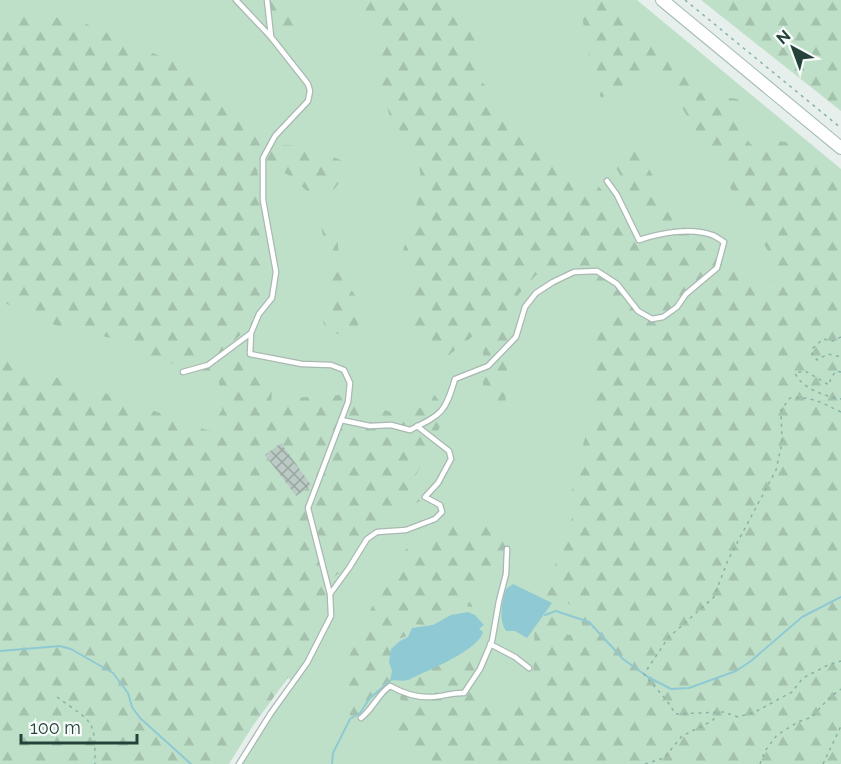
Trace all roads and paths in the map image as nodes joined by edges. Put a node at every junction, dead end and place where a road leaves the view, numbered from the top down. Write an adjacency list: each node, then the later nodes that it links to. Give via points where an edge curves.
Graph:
1 (236, 0): 5 (lane)
2 (267, 0): 5 (lane)
3 (662, 0): 7 (main road)
4 (685, 0): 6 (path)
5 (271, 37): 9 (lane, via 310,91 309,101 275,136 263,158 263,200 276,272 272,298)
6 (841, 128)
7 (841, 148)
8 (607, 181): 17 (lane, via 639,240 692,231 711,234 724,242 717,268 686,294 677,307 652,319 638,311 617,284 597,271 574,272 553,282 536,293 525,307 516,337 500,356 489,366 455,379 450,398 440,413)
9 (250, 333): 12 (lane, via 208,365); 16 (lane, via 250,354 344,370 350,383)
10 (841, 337): 11 (path, via 833,341 824,339 812,354 817,360 828,354)
11 (841, 357)
12 (183, 372)
13 (841, 372): 14 (path, via 836,371 829,385 805,371 795,374 798,382)
14 (841, 399)
15 (841, 412): 25 (path, via 805,397 790,398 781,410 782,443 777,470 728,560 714,597 668,639 644,674 667,698 675,714)
16 (341, 420): 17 (lane, via 411,430); 19 (lane, via 308,508)
17 (417, 426): 19 (lane, via 449,451 451,459 425,497 440,505 442,512 435,519 406,530 377,531 367,539)
18 (507, 549): 20 (lane, via 506,574)
19 (330, 594): 29 (lane, via 331,616 307,663)
20 (490, 644): 22 (lane); 26 (lane, via 464,693 430,698 390,686)
21 (841, 661): 25 (path, via 803,678 792,692 755,712 738,717)
22 (529, 668)
23 (841, 689): 31 (path, via 812,717 777,735)
24 (57, 697): 28 (path, via 91,722)
25 (720, 712): 30 (path, via 712,721 682,736 664,758)
26 (361, 718)
27 (841, 726): 32 (path)
28 (95, 764)
29 (239, 764)
30 (645, 764)
31 (760, 764)
32 (823, 764)

